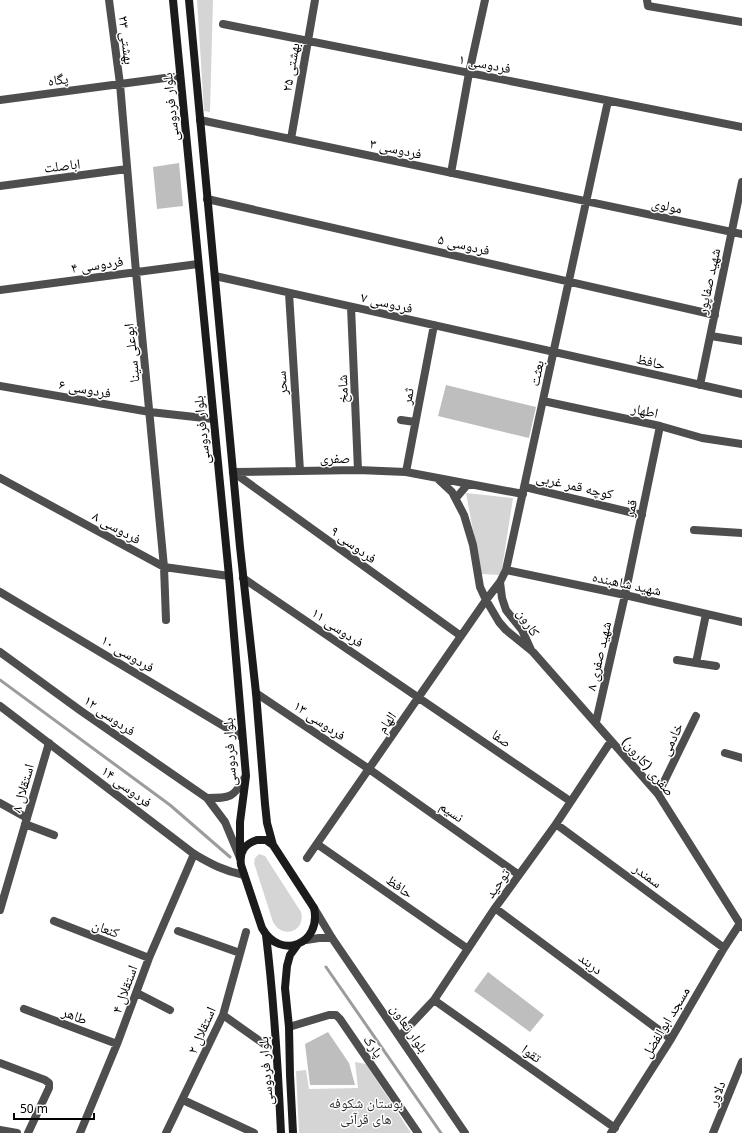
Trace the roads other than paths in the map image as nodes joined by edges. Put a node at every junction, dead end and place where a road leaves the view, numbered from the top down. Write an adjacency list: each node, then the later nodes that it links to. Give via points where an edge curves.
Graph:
1 (109, 0): 12 (street, بهشتی ۲۳)
2 (173, 0): 11 (main road, بلوار فردوسی)
3 (189, 0): 15 (main road, بلوار فردوسی)
4 (315, 0): 9 (street, بهشتی ۲۵)
5 (485, 0): 10 (street)
6 (646, 0): 7 (street, via 648,6)
7 (742, 22)
8 (223, 24): 9 (street, فردوسی ۱)
9 (308, 41): 10 (street, فردوسی ۱); 17 (street, بهشتی ۲۵)
10 (469, 73): 14 (street, فردوسی ۱); 19 (street)
11 (180, 76): 12 (street, پگاه); 26 (main road, بلوار فردوسی)
12 (120, 84): 13 (street, پگاه); 18 (street, ابوعلی سینا)
13 (0, 100)
14 (608, 100): 16 (street, فردوسی ۱); 23 (street, بعثت)
15 (200, 120): 17 (street, فردوسی ۳); 22 (main road, بلوار فردوسی)
16 (742, 127)
17 (291, 139): 19 (street, فردوسی ۳)
18 (127, 169): 21 (street, اباصلت); 27 (street, ابوعلی سینا)
19 (451, 172): 23 (street, فردوسی ۳)
20 (742, 182): 24 (street, شهید صفاپور)
21 (0, 186)
22 (207, 199): 28 (main road, بلوار فردوسی); 29 (street, فردوسی ۵)
23 (586, 201): 24 (street, مولوی); 29 (street, بعثت)
24 (732, 231): 25 (street, مولوی); 33 (street, شهید صفاپور)
25 (742, 234)
26 (198, 264): 27 (street, فردوسی ۴); 43 (main road, بلوار فردوسی)
27 (136, 272): 30 (street, فردوسی ۴); 42 (street, ابوعلی سینا)
28 (215, 276): 31 (street, فردوسی ۷); 50 (main road, بلوار فردوسی)
29 (569, 282): 33 (street, فردوسی ۵); 37 (street, بعثت)
30 (0, 290)
31 (288, 293): 32 (street, فردوسی ۷); 49 (street, سحر)
32 (351, 307): 34 (street, فردوسی ۷); 48 (street, شامخ)
33 (715, 315): 35 (street, شهید صفاپور)
34 (434, 326): 37 (street, فردوسی ۷); 45 (street, ثمر)
35 (710, 336): 36 (street); 38 (street, شهید صفاپور)
36 (742, 341)
37 (554, 352): 38 (street, حافظ); 41 (street, بعثت)
38 (700, 385): 40 (street, حافظ)
39 (0, 386): 42 (street, فردوسی ۶)
40 (742, 394)
41 (543, 401): 46 (street, اطهار); 55 (street, بعثت)
42 (150, 412): 43 (street, فردوسی ۶); 60 (street, ابوعلی سینا)
43 (213, 419): 62 (main road, بلوار فردوسی)
44 (401, 420): 45 (street)
45 (415, 422): 51 (street, ثمر)
46 (660, 426): 47 (street, اطهار, via 702,438); 57 (street, قمر)
47 (742, 444)
48 (358, 470): 49 (street, صفری); 51 (street, صفری)
49 (300, 471): 50 (street, صفری)
50 (233, 472): 63 (main road, بلوار فردوسی); 71 (street, فردوسی ۹)
51 (406, 472): 53 (street, صفری)
52 (0, 478): 60 (street, فردوسی ۸)
53 (437, 478): 54 (street, صفری); 56 (street, کارون)
54 (468, 484): 55 (street, کوچه قمر غربی); 56 (street)
55 (524, 490): 57 (street, کوچه قمر غربی); 61 (street, بعثت)
56 (456, 498): 67 (street, کارون, via 473,545 480,587)
57 (642, 515): 66 (street, قمر)
58 (694, 530): 59 (street)
59 (742, 533)
60 (164, 567): 62 (street, فردوسی ۸); 69 (street, ابوعلی سینا)
61 (506, 570): 64 (street, بعثت); 66 (street, شهید شاهبنده)
62 (228, 576): 82 (main road, بلوار فردوسی)
63 (243, 578): 77 (main road, بلوار فردوسی); 78 (street, فردوسی ۱۱)
64 (500, 582): 67 (street, الهام); 73 (street, کارون, via 506,610 522,630)
65 (0, 592): 82 (street, فردوسی ۱۰)
66 (625, 595): 68 (street, شهید شاهبنده); 81 (street, شهید صفری ۸)
67 (486, 600): 71 (street, الهام); 73 (street, کارون, via 506,630)
68 (706, 614): 70 (street, شهید شاهبنده); 75 (street)
69 (166, 620)
70 (742, 622)
71 (461, 636): 78 (street, الهام)
72 (0, 652): 90 (street, فردوسی ۱۲)
73 (532, 652): 81 (street, صفری (کارون))
74 (677, 660): 75 (street)
75 (696, 663): 76 (street)
76 (716, 666)
77 (256, 693): 87 (street, فردوسی ۱۳); 97 (main road, بلوار فردوسی, via 267,823)
78 (418, 697): 87 (street, الهام); 91 (street, صفا)
79 (0, 706): 84 (street, فردوسی ۱۴)
80 (696, 716): 89 (street, خادمی)
81 (596, 722): 83 (street, صفری (کارون))
82 (242, 737): 88 (main road, بلوار فردوسی)
83 (611, 741): 89 (street, صفری (کارون)); 91 (street, توحید)
84 (49, 743): 93 (street, استقلال ۸); 98 (street, فردوسی ۱۴)
85 (724, 753): 86 (street)
86 (742, 758)
87 (369, 769): 96 (street, الهام); 101 (street, نسیم)
88 (246, 776): 90 (street, via 233,795); 99 (main road, بلوار فردوسی, via 240,822)
89 (658, 794): 108 (street, صفری (کارون))
90 (207, 798): 99 (street, فردوسی ۱۲, via 225,822)
91 (570, 801): 94 (street, توحید)
92 (0, 803): 93 (street)
93 (26, 821): 95 (street); 103 (street, استقلال ۸)
94 (556, 824): 101 (street, توحید); 115 (street, سمندر)
95 (54, 835)
96 (317, 844): 100 (street, الهام); 116 (street, حافظ)
97 (273, 845): 99 (main road, via 266,840 248,843 242,849); 104 (main road, بلوار فردوسی)
98 (194, 854): 102 (street, فردوسی ۱۴, via 213,866); 118 (street, استقلال ۴)
99 (240, 858): 102 (main road, بلوار فردوسی)
100 (308, 858)
101 (519, 874): 105 (street, توحید)
102 (244, 875): 111 (main road, بلوار فردوسی)
103 (4, 884): 106 (street, استقلال ۸)
104 (314, 908): 112 (street, بلوار تعاون); 113 (main road, via 315,925)
105 (495, 908): 116 (street, توحید); 126 (street, دربند)
106 (0, 910)
107 (54, 921): 118 (street, کنعان)
108 (741, 926): 115 (street, مسجد ابوالفضل)
109 (178, 931): 117 (street)
110 (246, 932): 117 (street, استقلال ۲)
111 (266, 935): 114 (main road, via 280,945); 139 (main road, بلوار فردوسی)
112 (332, 938): 113 (street); 125 (street, بلوار تعاون)
113 (306, 940): 114 (main road)
114 (298, 944): 124 (main road, بلوار فردوسی, via 290,955 287,966 285,988)
115 (724, 948): 126 (street, مسجد ابوالفضل)
116 (468, 949): 120 (street, توحید)
117 (240, 953): 123 (street, استقلال ۲)
118 (149, 958): 119 (street, استقلال ۴)
119 (137, 992): 122 (street); 127 (street, استقلال ۴)
120 (434, 1000): 125 (street, توحید); 133 (street, تقوا)
121 (24, 1009): 127 (street, طاهر)
122 (170, 1010)
123 (223, 1015): 128 (street); 131 (street, استقلال ۲)
124 (288, 1027): 140 (main road, بلوار فردوسی); 141 (street, پارک, via 336,1015)
125 (400, 1036): 142 (street, بلوار تعاون)
126 (671, 1039): 133 (street, مسجد ابوالفضل)
127 (117, 1044): 136 (street, استقلال ۴)
128 (264, 1044)
129 (742, 1062): 143 (street, دلاور)
130 (0, 1063): 135 (street, via 49,1083)
131 (183, 1100): 137 (street, استقلال ۲); 138 (street)
132 (0, 1130): 134 (street)
133 (613, 1130)
134 (17, 1133)
135 (28, 1133)
136 (80, 1133)
137 (166, 1133)
138 (254, 1133)
139 (281, 1133)
140 (293, 1133)
141 (418, 1133)
142 (465, 1133)
143 (713, 1133)

